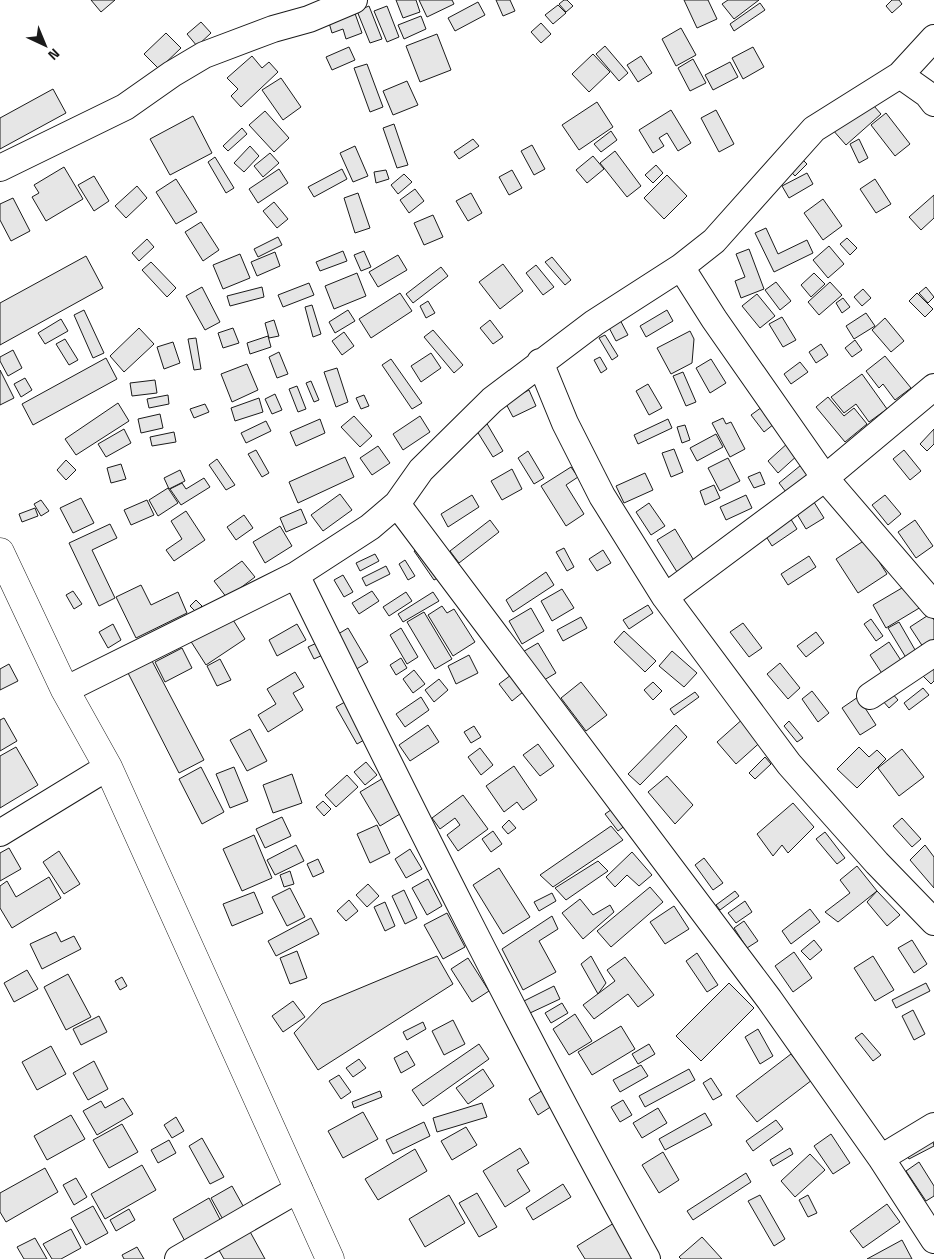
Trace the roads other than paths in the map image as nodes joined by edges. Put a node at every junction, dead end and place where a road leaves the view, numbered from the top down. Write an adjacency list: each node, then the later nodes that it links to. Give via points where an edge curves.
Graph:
1 (354, 0): 5 (street, via 204,55 125,107)
2 (934, 38): 3 (street)
3 (900, 75): 4 (street); 6 (street, via 814,129 714,241)
4 (934, 103)
5 (0, 168)
6 (681, 267): 7 (street); 9 (street)
7 (540, 362): 10 (street, via 492,400 446,445 421,470); 13 (street, via 565,423 602,496)
8 (934, 387): 9 (street)
9 (825, 478): 13 (street); 14 (street)
10 (397, 504): 12 (street, via 370,527); 22 (street, via 769,999)
11 (0, 552): 16 (highway)
12 (296, 575): 16 (street); 27 (street, via 424,836)
13 (665, 597): 20 (street, via 789,764)
14 (934, 605)
15 (934, 653): 17 (street)
16 (64, 690): 18 (highway)
17 (870, 696)
18 (108, 768): 19 (street); 23 (highway)
19 (0, 833)
20 (934, 922)
21 (934, 1126): 22 (street)
22 (881, 1158): 24 (street)
23 (299, 1189): 25 (street); 26 (highway)
24 (934, 1240)
25 (178, 1259)
26 (330, 1259)
27 (647, 1259)

